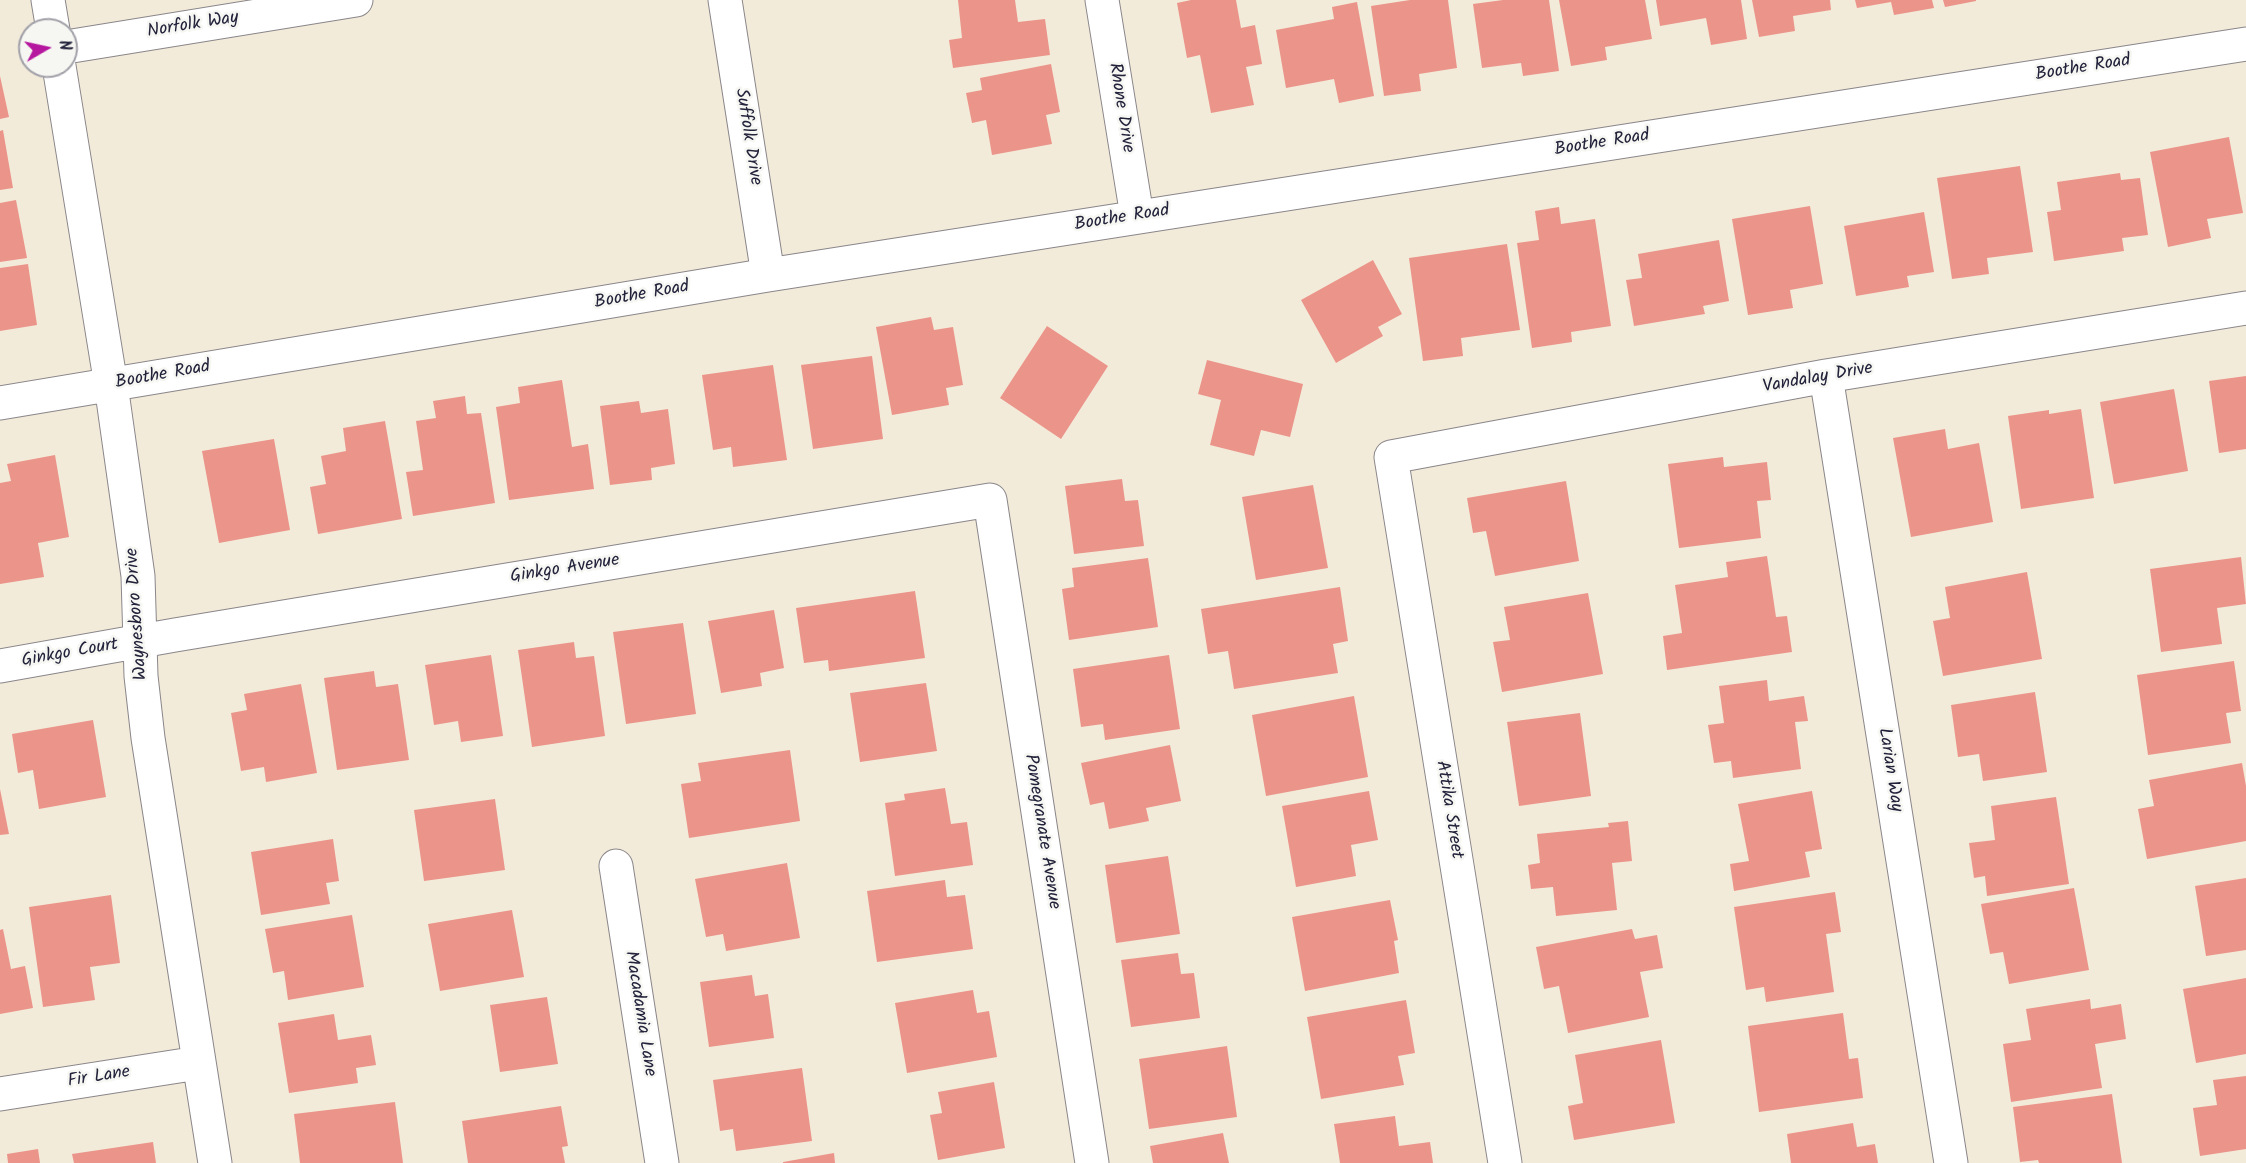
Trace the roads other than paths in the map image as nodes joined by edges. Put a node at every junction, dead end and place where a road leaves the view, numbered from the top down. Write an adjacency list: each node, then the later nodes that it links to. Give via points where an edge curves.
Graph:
1 (48, 0): 5 (street)
2 (356, 0): 6 (street, Norfolk Way)
3 (725, 0): 10 (street, Suffolk Drive)
4 (1102, 0): 9 (street, Rhone Drive)
5 (51, 18)
6 (78, 44)
7 (2246, 44): 9 (street, Boothe Road)
8 (60, 78): 13 (street, Waynesboro Drive)
9 (1137, 216): 10 (street, Boothe Road)
10 (768, 275): 13 (street, Boothe Road)
11 (2246, 308): 12 (street, Vandalay Drive)
12 (1826, 376): 15 (street, Vandalay Drive); 26 (street, Larian Way)
13 (111, 385): 14 (street, Boothe Road); 17 (street, Waynesboro Drive, via 138,576)
14 (0, 403)
15 (1391, 457): 25 (street, Attika Street)
16 (990, 500): 17 (street, Ginkgo Avenue); 24 (street, Pomegranate Avenue)
17 (140, 642): 18 (street, Ginkgo Court); 20 (street, Waynesboro Drive, via 148,738)
18 (0, 666)
19 (616, 866): 23 (street, Macadamia Lane)
20 (198, 1063): 21 (street, Fir Lane); 22 (street, Waynesboro Drive)
21 (0, 1094)
22 (215, 1163)
23 (662, 1163)
24 (1092, 1163)
25 (1504, 1163)
26 (1951, 1163)

